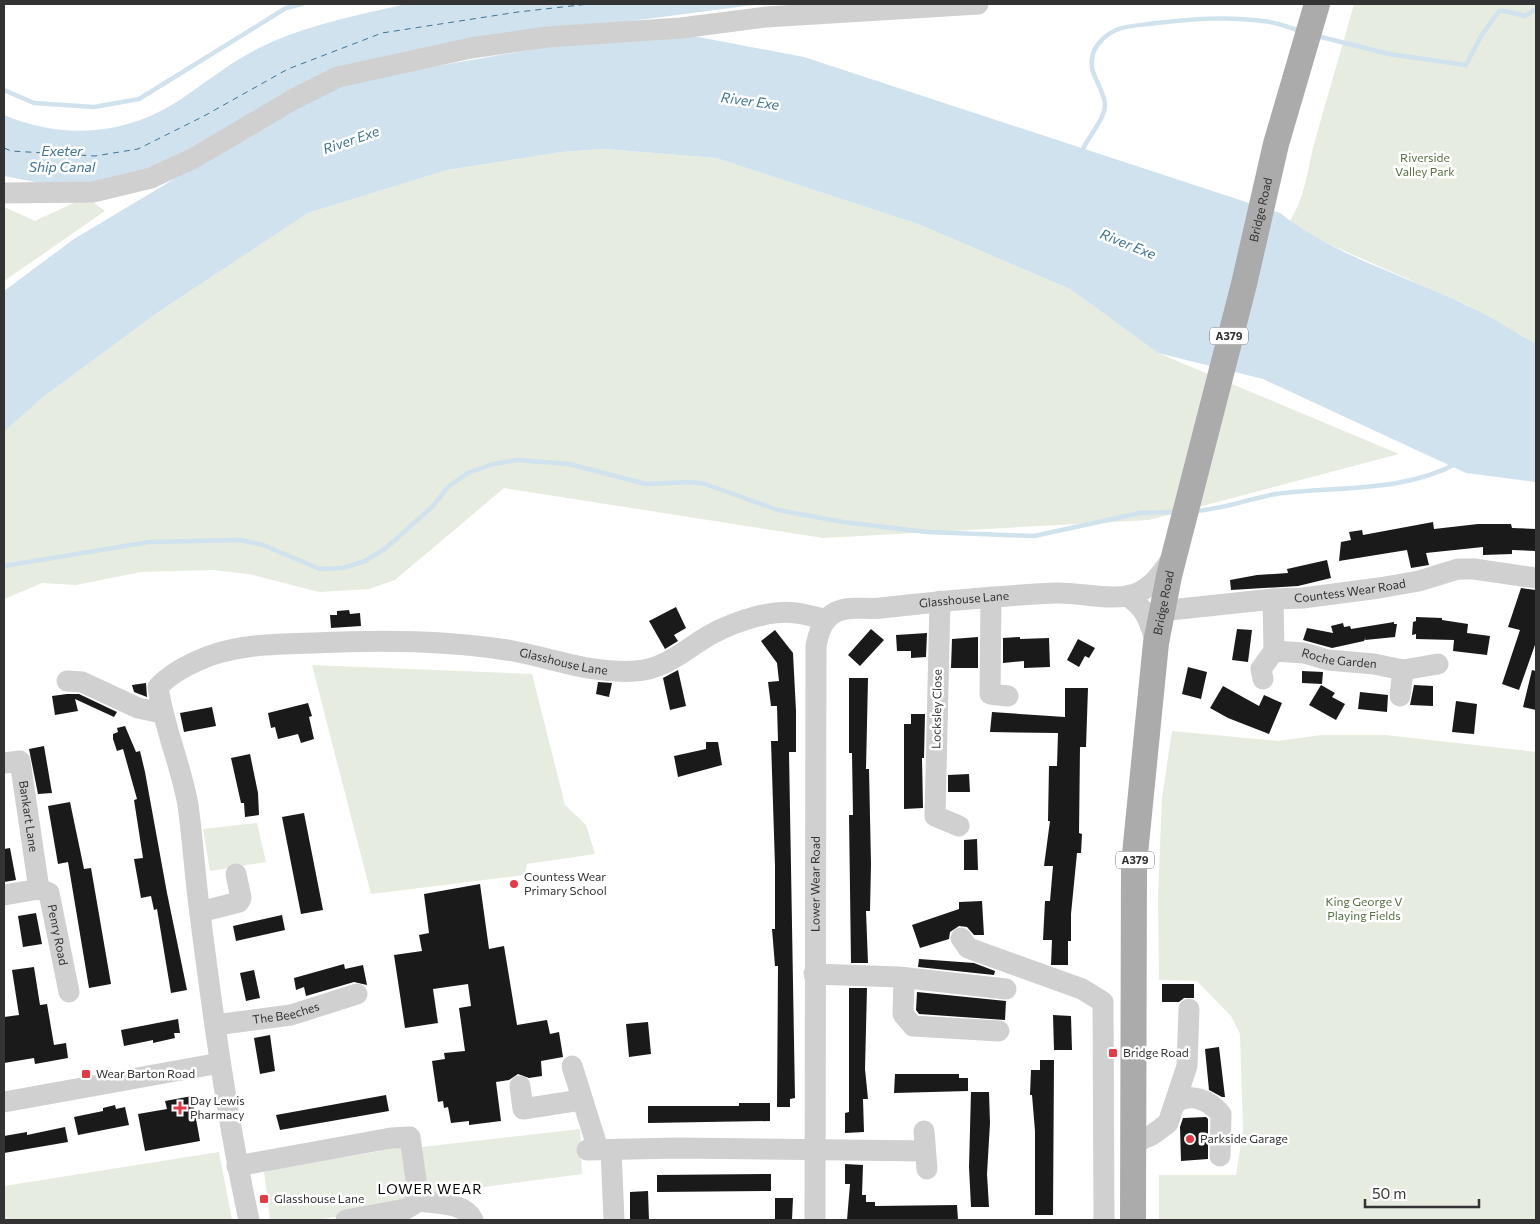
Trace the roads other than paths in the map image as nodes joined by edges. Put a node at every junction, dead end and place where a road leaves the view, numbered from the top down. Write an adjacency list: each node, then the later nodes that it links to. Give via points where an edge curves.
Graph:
1 (978, 4): 3 (street, via 766,17 680,28 547,37 471,48 338,77 194,158 151,178 93,192)
2 (1315, 9): 4 (main road, Bridge Road / A379, via 1268,181)
3 (4, 193)
4 (1177, 544): 6 (street, Glasshouse Lane, via 1161,575 1148,587); 10 (main road, Bridge Road / A379)
5 (1536, 578): 8 (street, Countess Wear Road, via 1458,569 1419,581 1379,588)
6 (1127, 596): 7 (street, Glasshouse Lane, via 1058,592); 12 (street, via 1140,604)
7 (991, 598): 9 (street, Glasshouse Lane); 18 (street, via 990,694)
8 (1273, 599): 10 (street, Countess Wear Road); 13 (street)
9 (940, 601): 11 (street, Glasshouse Lane, via 873,609 850,608 836,612); 22 (street, Locksley Close, via 928,815)
10 (1161, 611): 12 (main road, Bridge Road / A379)
11 (826, 620): 20 (street, Glasshouse Lane, via 796,613 766,614 734,624 670,660 635,671 589,670 514,652 433,641 261,645 210,656 174,673 158,687); 28 (street, Lower Wear Road, via 819,630 816,646)
12 (1156, 642): 42 (main road, Bridge Road / A379, via 1134,864)
13 (1274, 651): 15 (street, Roche Garden); 16 (street, via 1261,669)
14 (1438, 664): 15 (street, Roche Garden)
15 (1403, 670): 19 (street)
16 (1263, 679)
17 (67, 681): 20 (street, via 82,682 138,708)
18 (1008, 696)
19 (1400, 696)
20 (162, 713): 26 (street, Glasshouse Lane, via 188,804)
21 (4, 763): 24 (street, Bankart Lane, via 20,761)
22 (959, 826)
23 (236, 874): 26 (street, via 239,902)
24 (39, 889): 25 (street, Penry Road); 31 (street, Penry Road, via 49,893)
25 (4, 895)
26 (200, 912): 34 (street, Glasshouse Lane)
27 (961, 938): 54 (street, via 968,948 1082,989 1103,1002)
28 (814, 974): 29 (street); 44 (street, Lower Wear Road)
29 (904, 978): 30 (street); 35 (street, via 903,1014 913,1026)
30 (1006, 989)
31 (69, 992)
32 (357, 994): 34 (street, The Beeches, via 291,1015)
33 (1189, 1009): 41 (street, via 1187,1066)
34 (215, 1026): 36 (street, Glasshouse Lane)
35 (999, 1031)
36 (220, 1063): 40 (street); 47 (street, Glasshouse Lane)
37 (572, 1066): 39 (street)
38 (520, 1086): 39 (street, via 523,1109)
39 (581, 1100): 43 (street)
40 (4, 1102)
41 (1175, 1103): 42 (street, via 1168,1123); 46 (street, via 1183,1097 1198,1098 1218,1110)
42 (1134, 1143): 55 (main road, Bridge Road / A379)
43 (599, 1150): 44 (street); 52 (street)
44 (817, 1150): 45 (street); 53 (street, Lower Wear Road)
45 (925, 1150)
46 (1220, 1156)
47 (237, 1166): 48 (street, via 410,1137); 49 (street, Glasshouse Lane)
48 (419, 1201): 50 (street, via 406,1209); 51 (street, via 462,1208)
49 (249, 1220)
50 (346, 1220)
51 (473, 1220)
52 (614, 1220)
53 (815, 1220)
54 (1104, 1220)
55 (1133, 1220)

